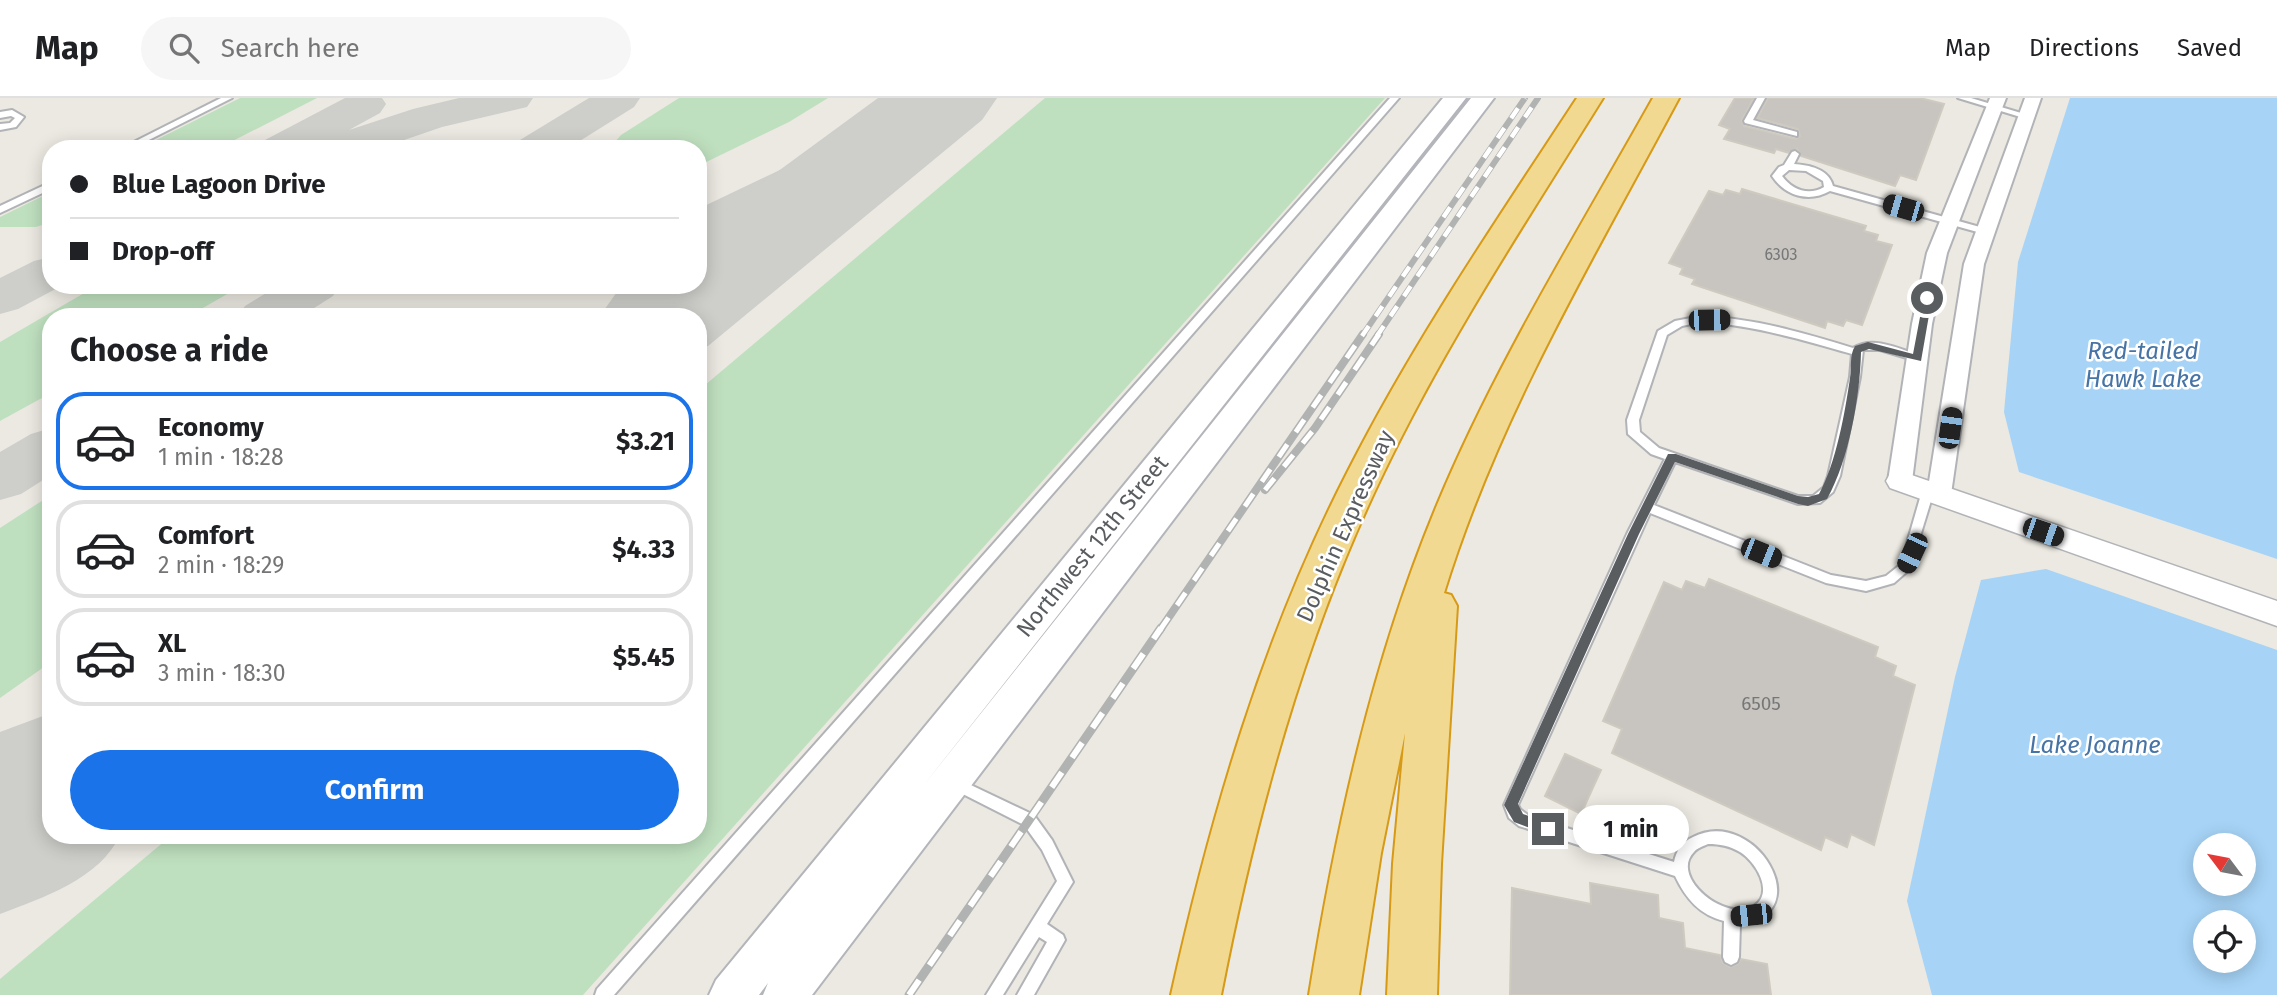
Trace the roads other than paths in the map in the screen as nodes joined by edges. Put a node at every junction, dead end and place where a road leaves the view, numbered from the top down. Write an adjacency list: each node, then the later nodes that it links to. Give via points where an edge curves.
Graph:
1 (228, 98): 14 (lane)
2 (1395, 98): 34 (lane)
3 (1455, 98): 29 (main road, Northwest 12th Street)
4 (1483, 98): 29 (main road, Northwest 12th Street)
5 (1590, 98): 39 (highway, Dolphin Expressway, via 1401,403 1329,550 1292,645 1246,788)
6 (1666, 98): 27 (highway, via 1509,389)
7 (1761, 98): 13 (lane, via 1748,121)
8 (1962, 98): 9 (lane)
9 (1997, 102): 10 (lane); 20 (street)
10 (2030, 107): 21 (street)
11 (0, 115): 12 (lane, via 20,117 13,125)
12 (0, 127)
13 (1794, 134)
14 (142, 140)
15 (1795, 154): 16 (lane)
16 (1788, 167): 17 (lane, via 1817,172); 17 (lane, via 1777,176 1789,189 1813,194)
17 (1829, 188): 20 (lane)
18 (42, 189): 19 (lane)
19 (0, 210)
20 (1948, 221): 21 (lane); 23 (street, via 1931,274)
21 (1984, 231): 25 (street, via 1969,288 1947,454)
22 (1856, 352): 23 (lane, via 1868,345); 24 (lane, via 1834,476 1823,496 1808,502 1798,500); 24 (lane, via 1734,320 1682,323 1667,329 1632,427 1639,440)
23 (1917, 358): 25 (street)
24 (1672, 457): 26 (lane)
25 (1922, 488): 26 (lane, via 1906,566 1890,580 1866,586 1830,580); 28 (street)
26 (1647, 507): 30 (lane, via 1511,809 1532,824)
27 (1442, 544): 40 (highway, via 1379,752); 41 (highway, via 1417,864)
28 (2277, 614)
29 (934, 773): 32 (lane, via 1029,820 1047,845 1065,883); 35 (main road, Northwest 12th Street); 36 (main road, Northwest 12th Street)
30 (1681, 871): 31 (lane, via 1695,897); 31 (lane, via 1685,848 1707,836 1750,850 1768,875 1769,900 1751,915)
31 (1732, 916): 33 (lane)
32 (1037, 926): 37 (lane); 38 (lane, via 1057,940)
33 (1731, 957)
34 (603, 995)
35 (731, 995)
36 (785, 995)
37 (994, 995)
38 (1025, 995)
39 (1195, 995)
40 (1334, 995)
41 (1412, 995)

